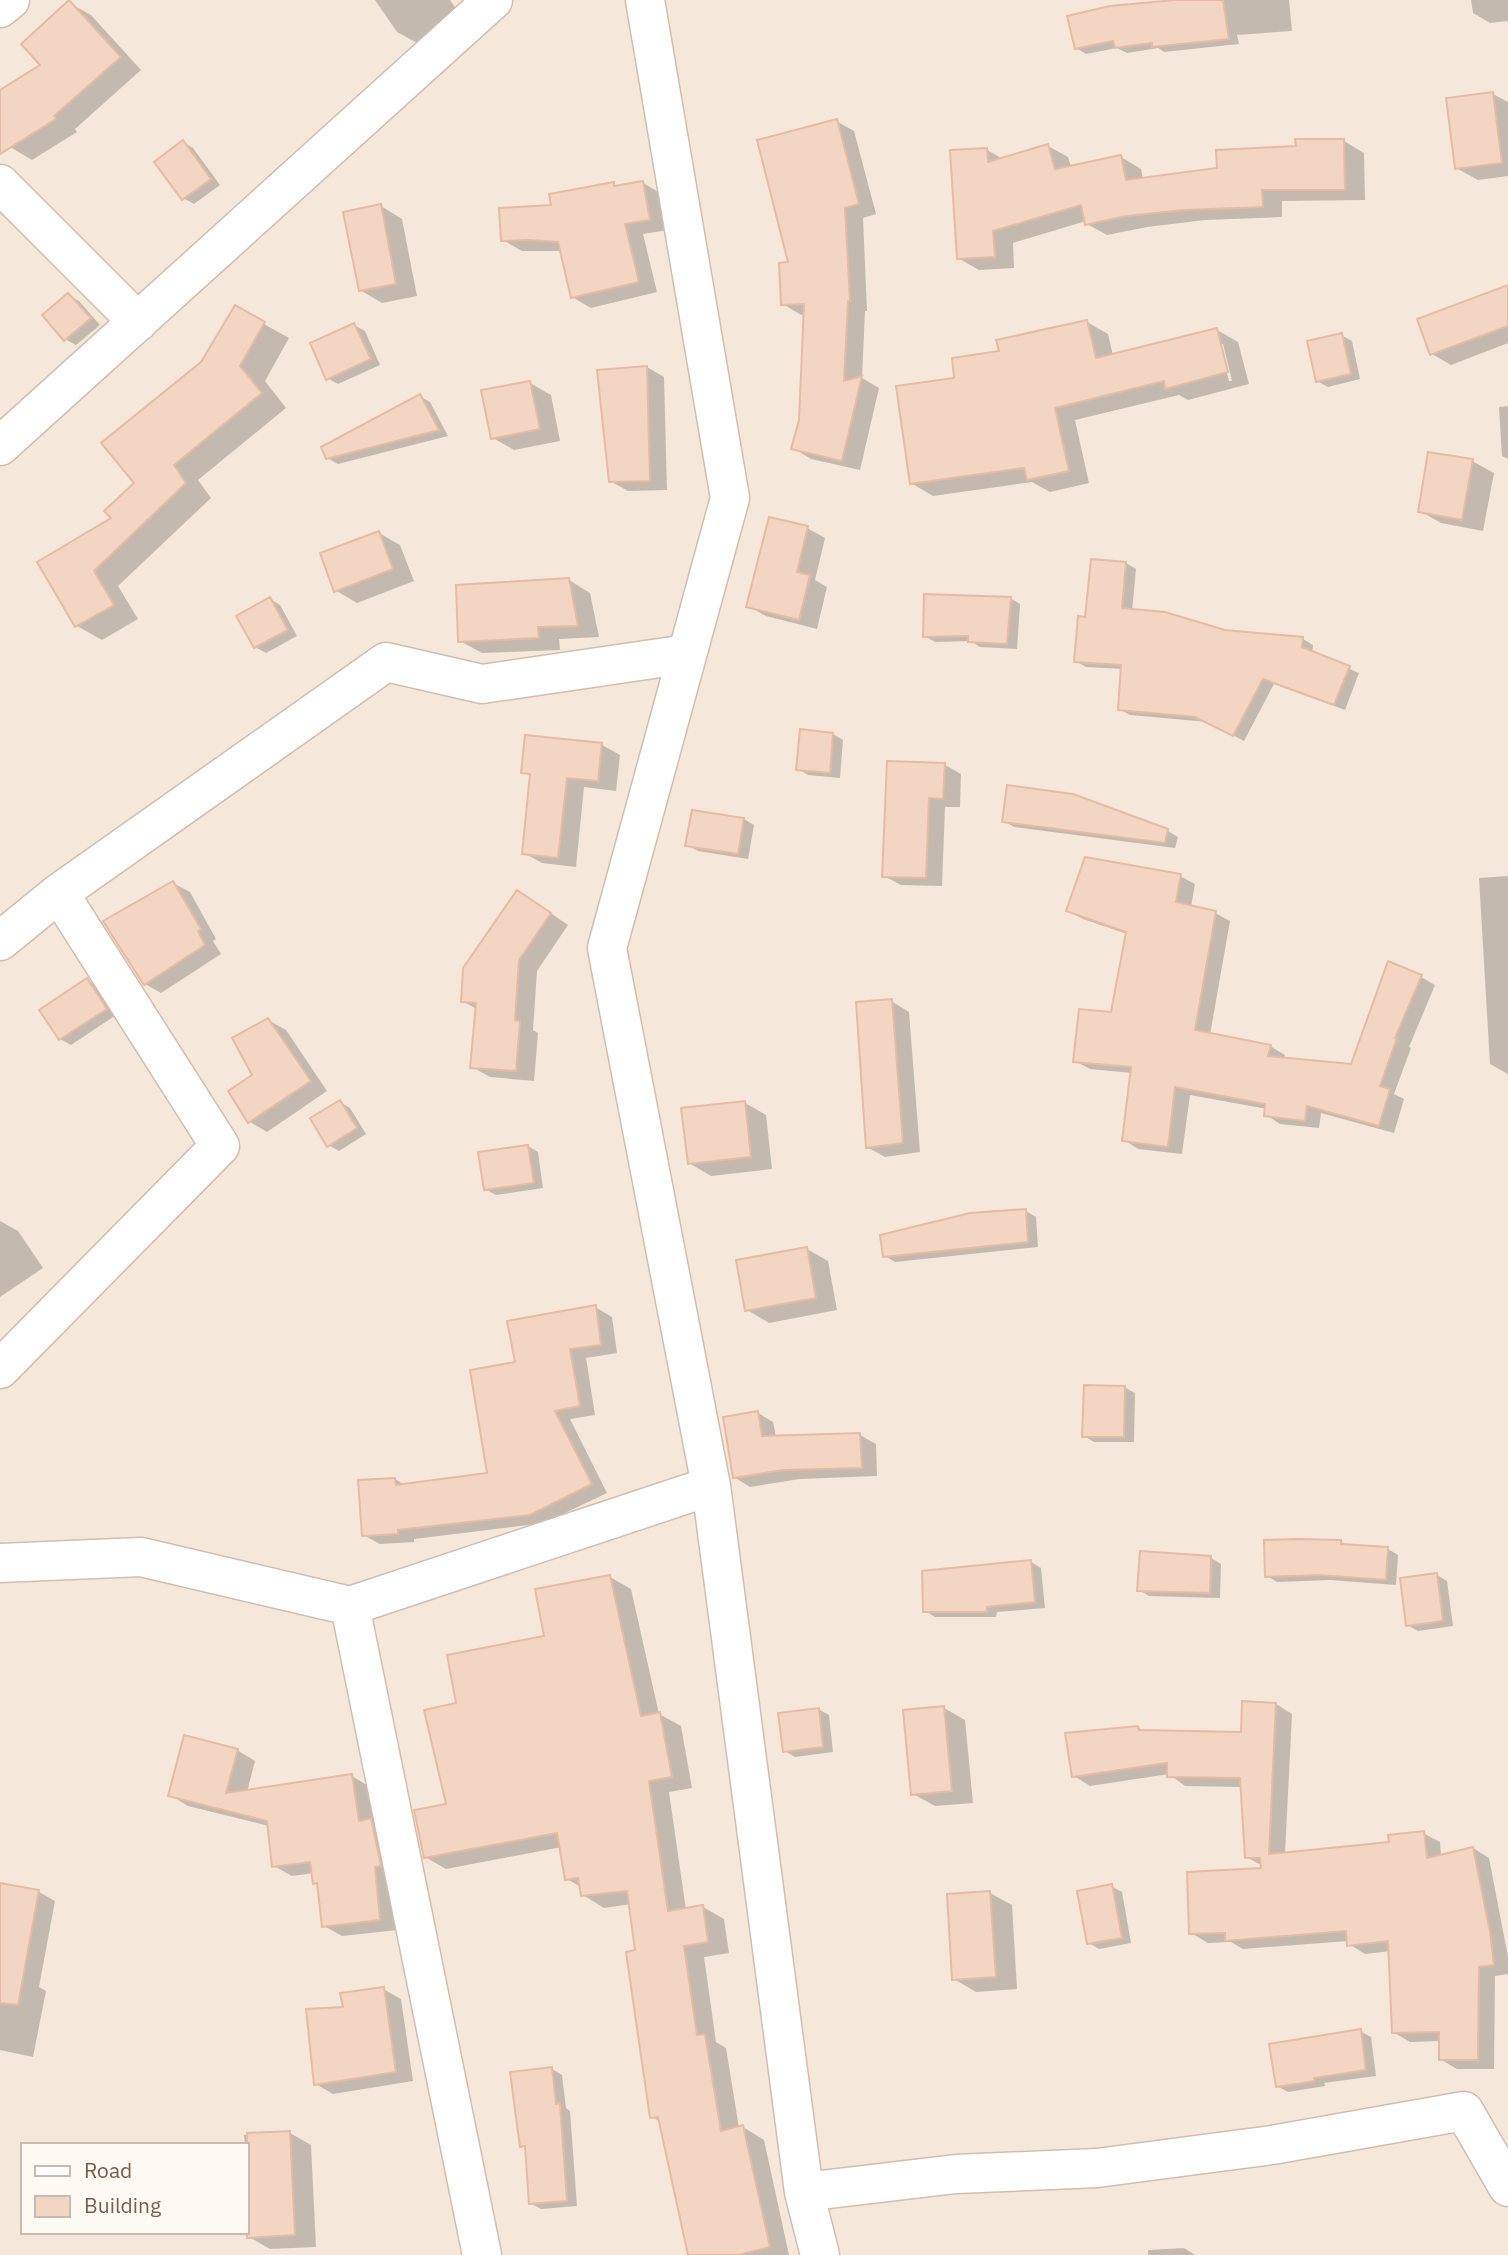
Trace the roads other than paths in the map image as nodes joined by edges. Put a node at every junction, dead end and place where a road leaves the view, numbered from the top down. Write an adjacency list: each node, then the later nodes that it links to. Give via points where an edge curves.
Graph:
1 (10, 0): 4 (street)
2 (493, 0): 6 (street)
3 (645, 0): 8 (street, via 730,498)
4 (0, 8)
5 (0, 184): 6 (street)
6 (138, 322): 7 (street)
7 (0, 446)
8 (687, 653): 9 (street, via 482,684 386,662); 12 (street, via 607,948)
9 (60, 893): 10 (street); 11 (street, via 220,1146)
10 (0, 941)
11 (0, 1369)
12 (711, 1486): 14 (street); 16 (street)
13 (0, 1563): 14 (street, via 141,1557)
14 (350, 1606): 17 (street)
15 (1508, 2187): 16 (street, via 1464,2111 1272,2145 1097,2168 956,2174)
16 (804, 2192): 18 (street)
17 (482, 2255)
18 (820, 2255)

